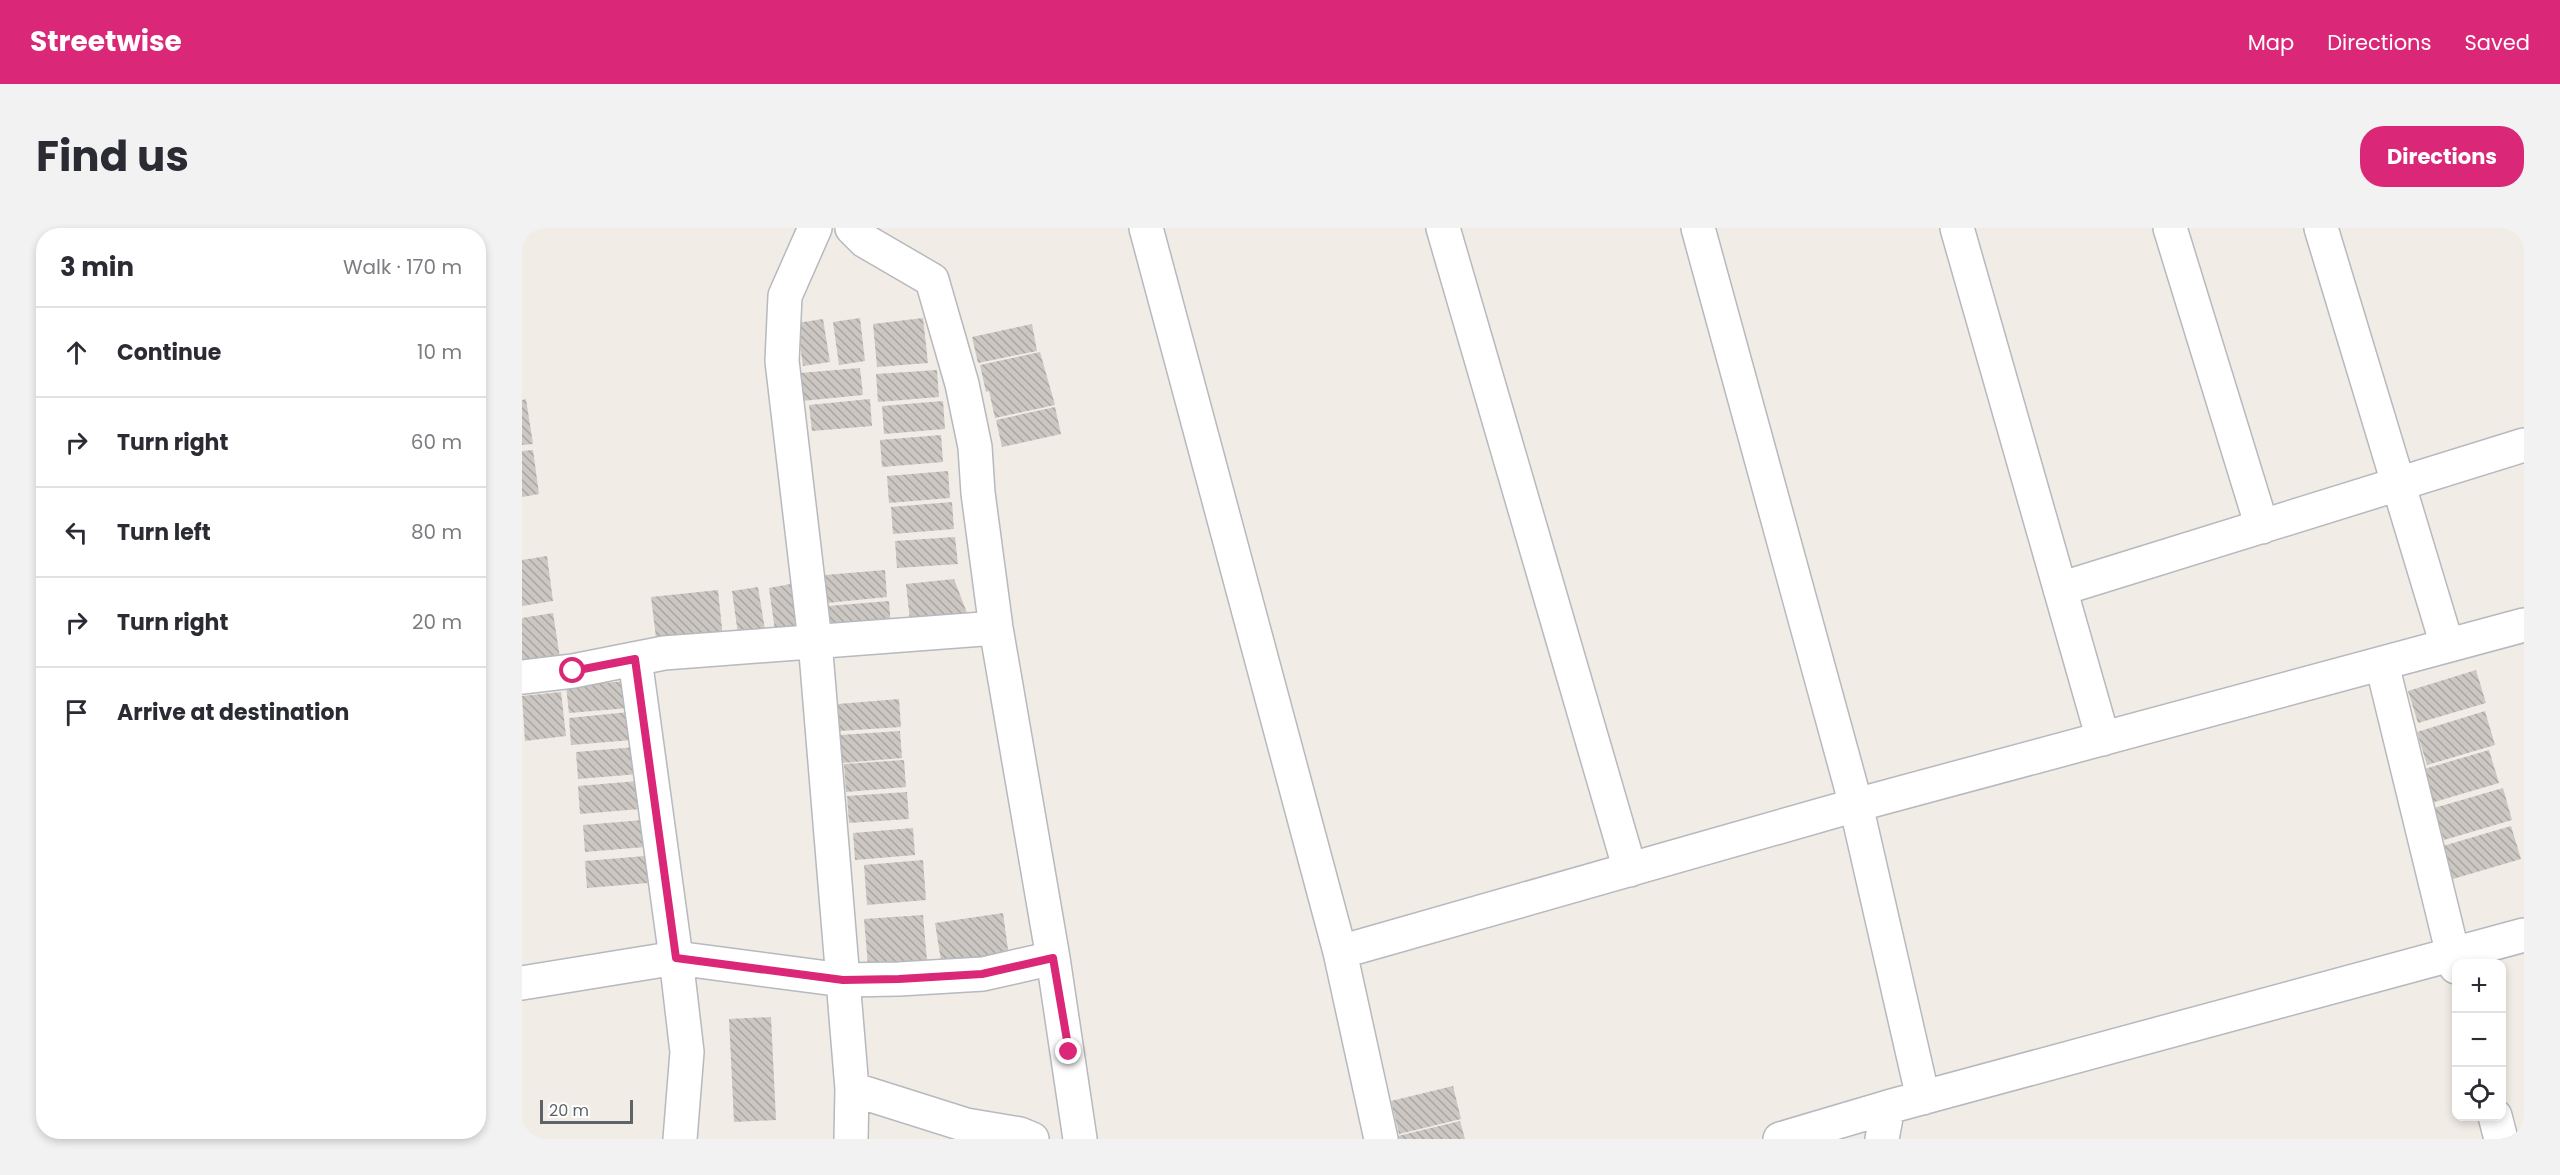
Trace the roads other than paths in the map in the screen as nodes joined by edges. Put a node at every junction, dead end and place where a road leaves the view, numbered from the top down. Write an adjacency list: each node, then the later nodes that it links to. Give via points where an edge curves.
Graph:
1 (815, 228): 15 (street, via 785,296 782,362)
2 (852, 228): 14 (street, via 865,241 932,280 962,384 975,447)
3 (1146, 228): 24 (street)
4 (1443, 228): 22 (street)
5 (1698, 228): 21 (street)
6 (1957, 228): 12 (street)
7 (2170, 228): 11 (street)
8 (2321, 228): 10 (street)
9 (2524, 445): 10 (street)
10 (2399, 485): 11 (street); 16 (street)
11 (2262, 527): 12 (street)
12 (2060, 589): 20 (street)
13 (2524, 625): 16 (street)
14 (996, 628): 15 (street); 26 (street)
15 (815, 641): 17 (street, via 664,653); 30 (street)
16 (2447, 645): 18 (street)
17 (635, 659): 19 (street); 25 (street)
18 (2382, 664): 20 (street); 27 (street)
19 (522, 677)
20 (2103, 739): 21 (street)
21 (1856, 805): 22 (street); 33 (street)
22 (1630, 870): 24 (street)
23 (2524, 935): 28 (street)
24 (1340, 952): 40 (street)
25 (676, 958): 30 (street); 31 (street); 36 (street, via 687,1052)
26 (1053, 958): 30 (street, via 982,974); 39 (street)
27 (2455, 959)
28 (2460, 959)
29 (2452, 962): 33 (street)
30 (843, 980): 32 (street)
31 (522, 983)
32 (852, 1089): 37 (street); 38 (street, via 966,1125)
33 (1923, 1098): 34 (street)
34 (1888, 1107): 41 (street); 42 (street)
35 (2496, 1121): 43 (street)
36 (680, 1139)
37 (851, 1139)
38 (1032, 1139)
39 (1080, 1139)
40 (1381, 1139)
41 (1780, 1139)
42 (1882, 1139)
43 (2501, 1139)

